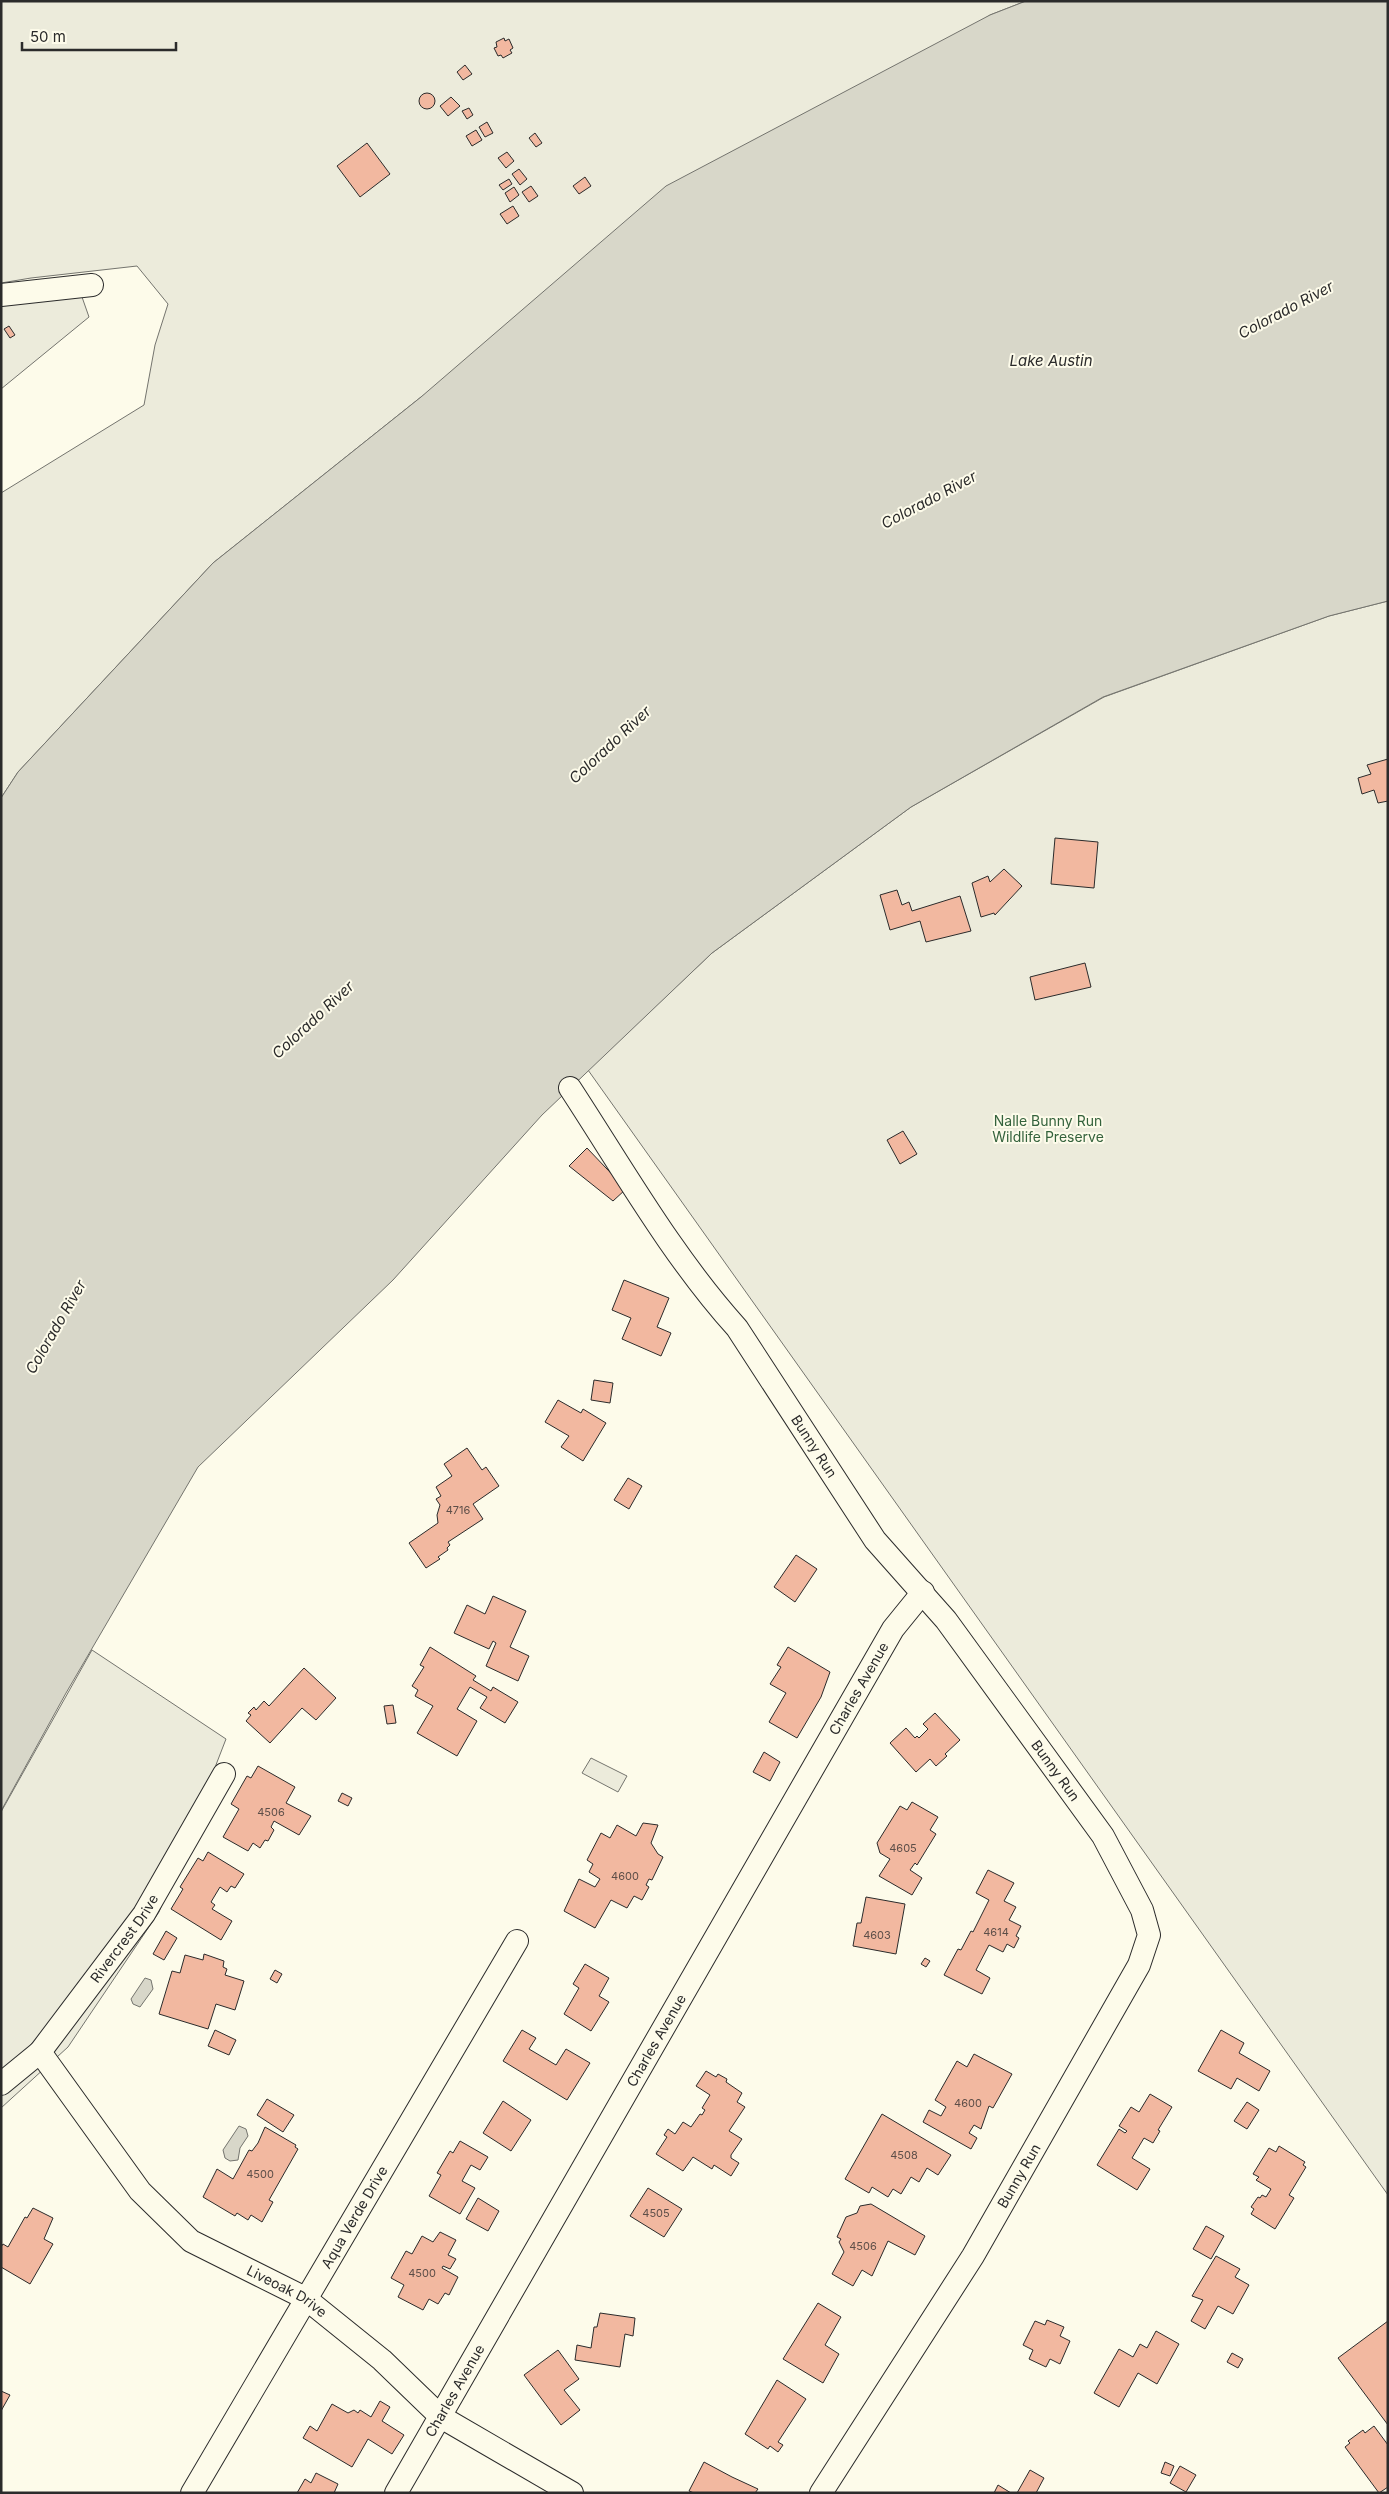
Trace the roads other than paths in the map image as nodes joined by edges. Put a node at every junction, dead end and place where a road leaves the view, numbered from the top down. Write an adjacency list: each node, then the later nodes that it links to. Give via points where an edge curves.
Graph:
1 (92, 285): 2 (street)
2 (1, 295)
3 (570, 1088): 4 (street, Bunny Run, via 673,1246 737,1328 875,1540)
4 (923, 1592): 10 (street, Charles Avenue, via 893,1630); 14 (street, Bunny Run, via 1103,1836 1142,1910 1149,1935 1140,1965 973,2256)
5 (224, 1774): 7 (street, Rivercrest Drive, via 144,1914)
6 (517, 1941): 9 (street, Aqua Verde Drive)
7 (40, 2052): 8 (street, Rivercrest Drive); 9 (street, Liveoak Drive, via 140,2191 191,2241)
8 (1, 2084)
9 (305, 2298): 10 (street, Liveoak Drive, via 382,2360); 11 (street, Aqua Verde Drive)
10 (441, 2417): 12 (street, Charles Avenue); 13 (street, Liveoak Drive)
11 (192, 2493)
12 (396, 2493)
13 (572, 2493)
14 (821, 2493)

